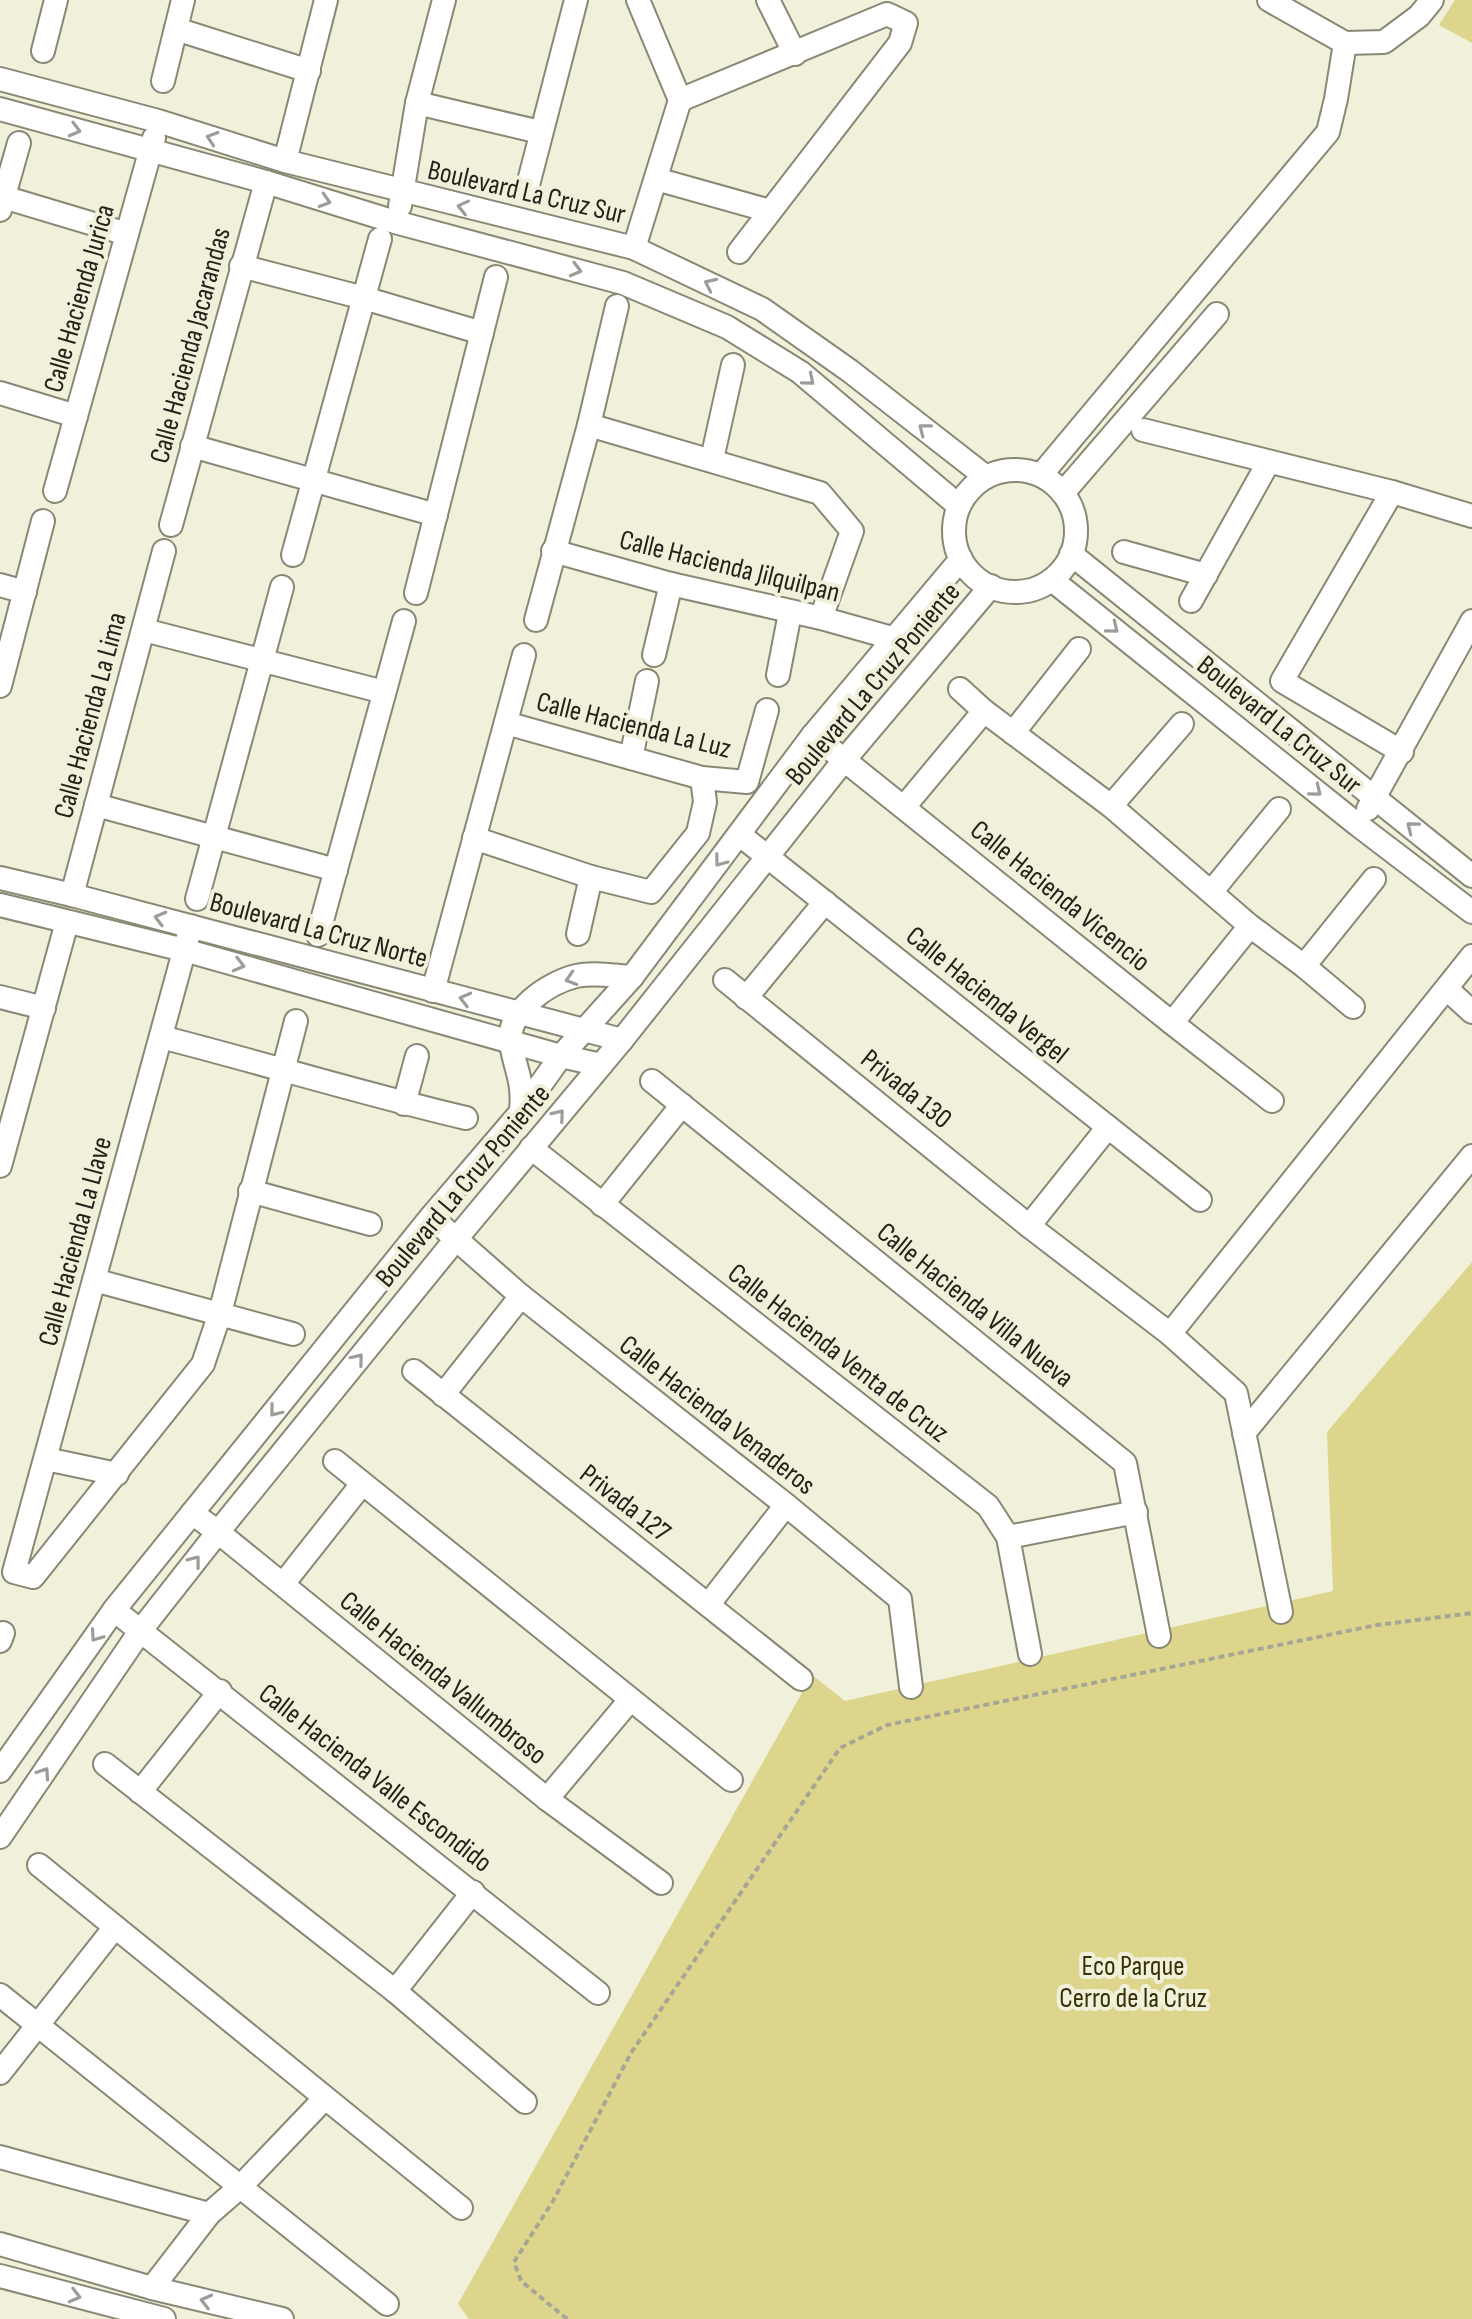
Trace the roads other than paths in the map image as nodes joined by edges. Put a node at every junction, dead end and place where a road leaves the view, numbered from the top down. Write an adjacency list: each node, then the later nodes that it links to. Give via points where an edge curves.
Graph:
1 (183, 0): 10 (street)
2 (326, 0): 14 (street)
3 (444, 0): 18 (street)
4 (576, 0): 21 (street)
5 (638, 0): 17 (street)
6 (768, 0): 13 (street)
7 (1269, 0): 11 (street)
8 (1432, 0): 11 (street, via 1384,42)
9 (50, 1): 12 (street)
10 (176, 29): 14 (street); 16 (street)
11 (1345, 43): 50 (street, via 1328,132)
12 (43, 51)
13 (795, 54): 17 (street); 30 (street, via 887,14 906,23 900,43)
14 (309, 71): 24 (street)
15 (0, 79): 20 (street, Boulevard La Cruz Sur)
16 (163, 81)
17 (680, 100): 25 (street)
18 (417, 103): 21 (street); 28 (street)
19 (0, 109): 23 (street, one-way to 23)
20 (158, 121): 23 (street, Calle Hacienda Jurica); 24 (street, Boulevard La Cruz Sur, one-way to 20)
21 (540, 132): 27 (street)
22 (19, 143): 29 (street)
23 (150, 150): 26 (street); 32 (street, Calle Hacienda Jurica)
24 (285, 161): 28 (street, Boulevard La Cruz Sur)
25 (656, 179): 30 (street); 34 (street)
26 (266, 182): 31 (street, one-way to 31); 36 (street, Calle Hacienda Jacarandas)
27 (528, 185)
28 (404, 192): 31 (street); 34 (street, Boulevard La Cruz Sur, one-way to 28)
29 (1, 201): 32 (street)
30 (770, 211): 35 (street)
31 (395, 222): 56 (street, one-way to 56, via 623,283 727,327 800,372)
32 (127, 234): 44 (street, Calle Hacienda Jurica)
33 (380, 239): 38 (street)
34 (634, 248): 51 (street, Boulevard La Cruz Sur, one-way to 34, via 762,309)
35 (739, 252)
36 (241, 266): 38 (street); 47 (street, Calle Hacienda Jacarandas)
37 (496, 277): 41 (street)
38 (364, 298): 41 (street); 52 (street)
39 (617, 306): 45 (street)
40 (1217, 314): 55 (street)
41 (482, 333): 57 (street)
42 (733, 365): 48 (street)
43 (0, 393): 44 (street)
44 (76, 416): 53 (street, Calle Hacienda Jurica)
45 (589, 425): 48 (street); 62 (street)
46 (1143, 430): 49 (street)
47 (192, 446): 52 (street); 60 (street, Calle Hacienda Jacarandas)
48 (712, 459): 77 (street, via 820,493 852,531)
49 (1268, 463): 54 (street); 67 (street)
50 (1041, 475): 51 (street, via 1013,470); 55 (street)
51 (986, 477): 56 (street)
52 (314, 481): 57 (street); 65 (street)
53 (55, 491)
54 (1392, 492): 58 (street); 98 (street, via 1282,681)
55 (1063, 493): 64 (street, via 1075,519)
56 (959, 506): 66 (street, via 953,533)
57 (436, 515): 74 (street)
58 (1472, 516)
59 (43, 521): 73 (street)
60 (171, 525)
61 (164, 551): 81 (street, Calle Hacienda La Lima)
62 (553, 551): 69 (street, Calle Hacienda Jilquilpan); 78 (street)
63 (1124, 552): 67 (street)
64 (1071, 554): 68 (street); 102 (street, Boulevard La Cruz Sur)
65 (293, 555)
66 (961, 559): 71 (street); 82 (street, Boulevard La Cruz Poniente)
67 (1206, 575): 75 (street)
68 (1052, 580): 71 (street, via 1028,590); 107 (street, Boulevard La Cruz Sur, one-way to 107)
69 (671, 584): 76 (street, Calle Hacienda Jilquilpan); 85 (street)
70 (0, 585): 73 (street)
71 (991, 586): 100 (street, Boulevard La Cruz Poniente)
72 (282, 587): 86 (street)
73 (25, 592): 89 (street)
74 (416, 593)
75 (1191, 601)
76 (790, 613): 77 (street, Calle Hacienda Jilquilpan); 87 (street)
77 (821, 618): 82 (street, Calle Hacienda Jilquilpan)
78 (536, 620)
79 (404, 621): 91 (street)
80 (1472, 621): 98 (street)
81 (144, 630): 86 (street); 103 (street, Calle Hacienda La Lima)
82 (892, 638): 97 (street, Boulevard La Cruz Poniente)
83 (1079, 649): 96 (street)
84 (524, 655): 94 (street)
85 (654, 655)
86 (263, 660): 91 (street); 109 (street)
87 (778, 675)
88 (647, 681): 99 (street)
89 (0, 686)
90 (960, 689): 93 (street)
91 (384, 692): 112 (street)
92 (767, 710): 101 (street, Calle Hacienda La Luz, via 747,782)
93 (984, 711): 96 (street); 105 (street)
94 (506, 723): 99 (street, Calle Hacienda La Luz); 110 (street)
95 (1182, 724): 104 (street)
96 (1013, 733): 104 (street)
97 (813, 735): 100 (street, Calle Hacienda Vicencio); 108 (street, Boulevard La Cruz Poniente)
98 (1402, 752): 102 (street)
99 (631, 758): 101 (street, Calle Hacienda La Luz)
100 (845, 759): 105 (street, Calle Hacienda Vicencio); 111 (street, Boulevard La Cruz Poniente)
101 (702, 778): 114 (street, via 705,802 698,833 651,892)
102 (1375, 797): 107 (street); 113 (street, Boulevard La Cruz Sur, one-way to 102)
103 (96, 805): 109 (street); 118 (street, Calle Hacienda La Lima)
104 (1111, 806): 117 (street)
105 (904, 807): 142 (street, Calle Hacienda Vicencio)
106 (1279, 809): 117 (street)
107 (1358, 825): 122 (street, Boulevard La Cruz Sur)
108 (740, 835): 111 (street, Calle Hacienda Vergel); 131 (street, Boulevard La Cruz Poniente, one-way to 131)
109 (214, 836): 112 (street); 119 (street)
110 (474, 838): 114 (street); 134 (street)
111 (768, 858): 120 (street, Calle Hacienda Vergel); 146 (street, Boulevard La Cruz Poniente)
112 (336, 870): 127 (street)
113 (1471, 872)
114 (591, 877): 126 (street)
115 (0, 878): 118 (street, Boulevard La Cruz Norte)
116 (1374, 879): 130 (street)
117 (1212, 891): 125 (street)
118 (72, 895): 124 (street, Boulevard La Cruz Norte, one-way to 118)
119 (197, 899)
120 (825, 902): 136 (street); 157 (street, Calle Hacienda Vergel)
121 (0, 905): 123 (street, Boulevard La Cruz Norte)
122 (1472, 912)
123 (67, 922): 128 (street, Boulevard La Cruz Norte); 138 (street)
124 (191, 926): 128 (street, Calle Hacienda La Llave); 134 (street, Boulevard La Cruz Norte)
125 (1250, 926): 130 (street); 142 (street)
126 (578, 934)
127 (318, 935)
128 (184, 950): 144 (street, Calle Hacienda La Llave); 145 (street, Boulevard La Cruz Norte, one-way to 145)
129 (1472, 956): 133 (street)
130 (1304, 966): 137 (street)
131 (632, 977): 139 (street, one-way to 139, via 578,975 551,986); 143 (street, Boulevard La Cruz Poniente)
132 (725, 980): 136 (street, Privada 130)
133 (1447, 989): 140 (street); 172 (street)
134 (433, 991): 139 (street, Boulevard La Cruz Norte, one-way to 134)
135 (0, 997): 138 (street)
136 (746, 998): 166 (street, Privada 130)
137 (1353, 1007)
138 (44, 1008): 160 (street)
139 (518, 1011): 143 (street, Boulevard La Cruz Norte); 145 (street)
140 (1472, 1012)
141 (296, 1021): 150 (street)
142 (1172, 1023): 152 (street, Calle Hacienda Vicencio)
143 (583, 1030): 146 (street, Boulevard La Cruz Norte); 148 (street, Boulevard La Cruz Poniente)
144 (161, 1037): 150 (street); 168 (street, Calle Hacienda La Llave)
145 (510, 1040): 148 (street, Boulevard La Cruz Norte); 155 (street, via 523,1090)
146 (622, 1040): 149 (street, Boulevard La Cruz Poniente)
147 (417, 1056): 153 (street)
148 (561, 1056): 149 (street, Boulevard La Cruz Norte); 155 (street, Boulevard La Cruz Poniente)
149 (601, 1065): 158 (street, Boulevard La Cruz Poniente, one-way to 149)
150 (283, 1068): 153 (street); 161 (street)
151 (652, 1081): 154 (street, Calle Hacienda Villa Nueva)
152 (1272, 1101)
153 (404, 1104): 156 (street)
154 (682, 1105): 163 (street); 181 (street, Calle Hacienda Villa Nueva, via 1125,1463)
155 (521, 1112): 164 (street, Boulevard La Cruz Poniente)
156 (466, 1118)
157 (1108, 1127): 162 (street, Calle Hacienda Vergel); 166 (street)
158 (531, 1148): 163 (street, Calle Hacienda Venta de Cruz); 167 (street, Boulevard La Cruz Poniente)
159 (1472, 1156): 175 (street)
160 (0, 1166)
161 (250, 1191): 165 (street); 170 (street)
162 (1200, 1200)
163 (602, 1205): 184 (street, Calle Hacienda Venta de Cruz, via 988,1506)
164 (431, 1217): 167 (street, Calle Hacienda Venaderos); 182 (street, Boulevard La Cruz Poniente, one-way to 182)
165 (370, 1224)
166 (1029, 1226): 172 (street)
167 (456, 1239): 169 (street, Calle Hacienda Venaderos); 183 (street, Boulevard La Cruz Poniente, one-way to 167)
168 (94, 1280): 170 (street); 176 (street, Calle Hacienda La Llave)
169 (521, 1296): 174 (street); 180 (street, Calle Hacienda Venaderos)
170 (220, 1313): 171 (street); 178 (street, via 203,1364)
171 (293, 1334)
172 (1170, 1334): 175 (street, via 1236,1393)
173 (414, 1371): 174 (street, Privada 127)
174 (443, 1395): 186 (street, Privada 127)
175 (1244, 1433): 188 (street)
176 (46, 1459): 178 (street); 178 (street, Calle Hacienda La Llave, via 14,1572 33,1577)
177 (335, 1461): 179 (street)
178 (117, 1474)
179 (362, 1484): 185 (street); 195 (street)
180 (786, 1505): 186 (street); 193 (street, Calle Hacienda Venaderos, via 900,1599)
181 (1136, 1512): 184 (street); 190 (street, Calle Hacienda Villa Nueva)
182 (192, 1513): 183 (street, Calle Hacienda Vallumbroso); 187 (street, Boulevard La Cruz Poniente)
183 (218, 1532): 185 (street, Calle Hacienda Vallumbroso); 189 (street, Boulevard La Cruz Poniente, one-way to 183)
184 (1008, 1537): 191 (street, Calle Hacienda Venta de Cruz)
185 (283, 1584): 200 (street, Calle Hacienda Vallumbroso)
186 (708, 1605): 192 (street, Privada 127)
187 (114, 1610): 189 (street, Calle Hacienda Valle Escondido); 197 (street, Boulevard La Cruz Poniente, one-way to 197)
188 (1281, 1612)
189 (141, 1630): 194 (street, Calle Hacienda Valle Escondido); 201 (street, Boulevard La Cruz Poniente, one-way to 189)
190 (1159, 1636)
191 (1030, 1654)
192 (801, 1679)
193 (911, 1687)
194 (220, 1691): 199 (street); 204 (street, Calle Hacienda Valle Escondido)
195 (630, 1700): 198 (street); 200 (street)
196 (105, 1764): 199 (street)
197 (2, 1765)
198 (731, 1780)
199 (140, 1792): 206 (street)
200 (547, 1799): 203 (street, Calle Hacienda Vallumbroso)
201 (0, 1837)
202 (39, 1865): 205 (street)
203 (661, 1883)
204 (473, 1892): 206 (street); 207 (street, Calle Hacienda Valle Escondido)
205 (115, 1927): 209 (street); 211 (street)
206 (395, 1991): 212 (street)
207 (598, 1993)
208 (0, 1995): 209 (street)
209 (38, 2024): 210 (street); 214 (street)
210 (0, 2073)
211 (325, 2098): 214 (street); 215 (street)
212 (525, 2102)
213 (2, 2157): 216 (street)
214 (240, 2187): 216 (street); 220 (street)
215 (461, 2208)
216 (209, 2214): 219 (street)
217 (0, 2244): 219 (street)
218 (0, 2276): 221 (street, one-way to 221)
219 (152, 2288): 222 (street, one-way to 219)
220 (387, 2304)
221 (164, 2319)
222 (282, 2319)

